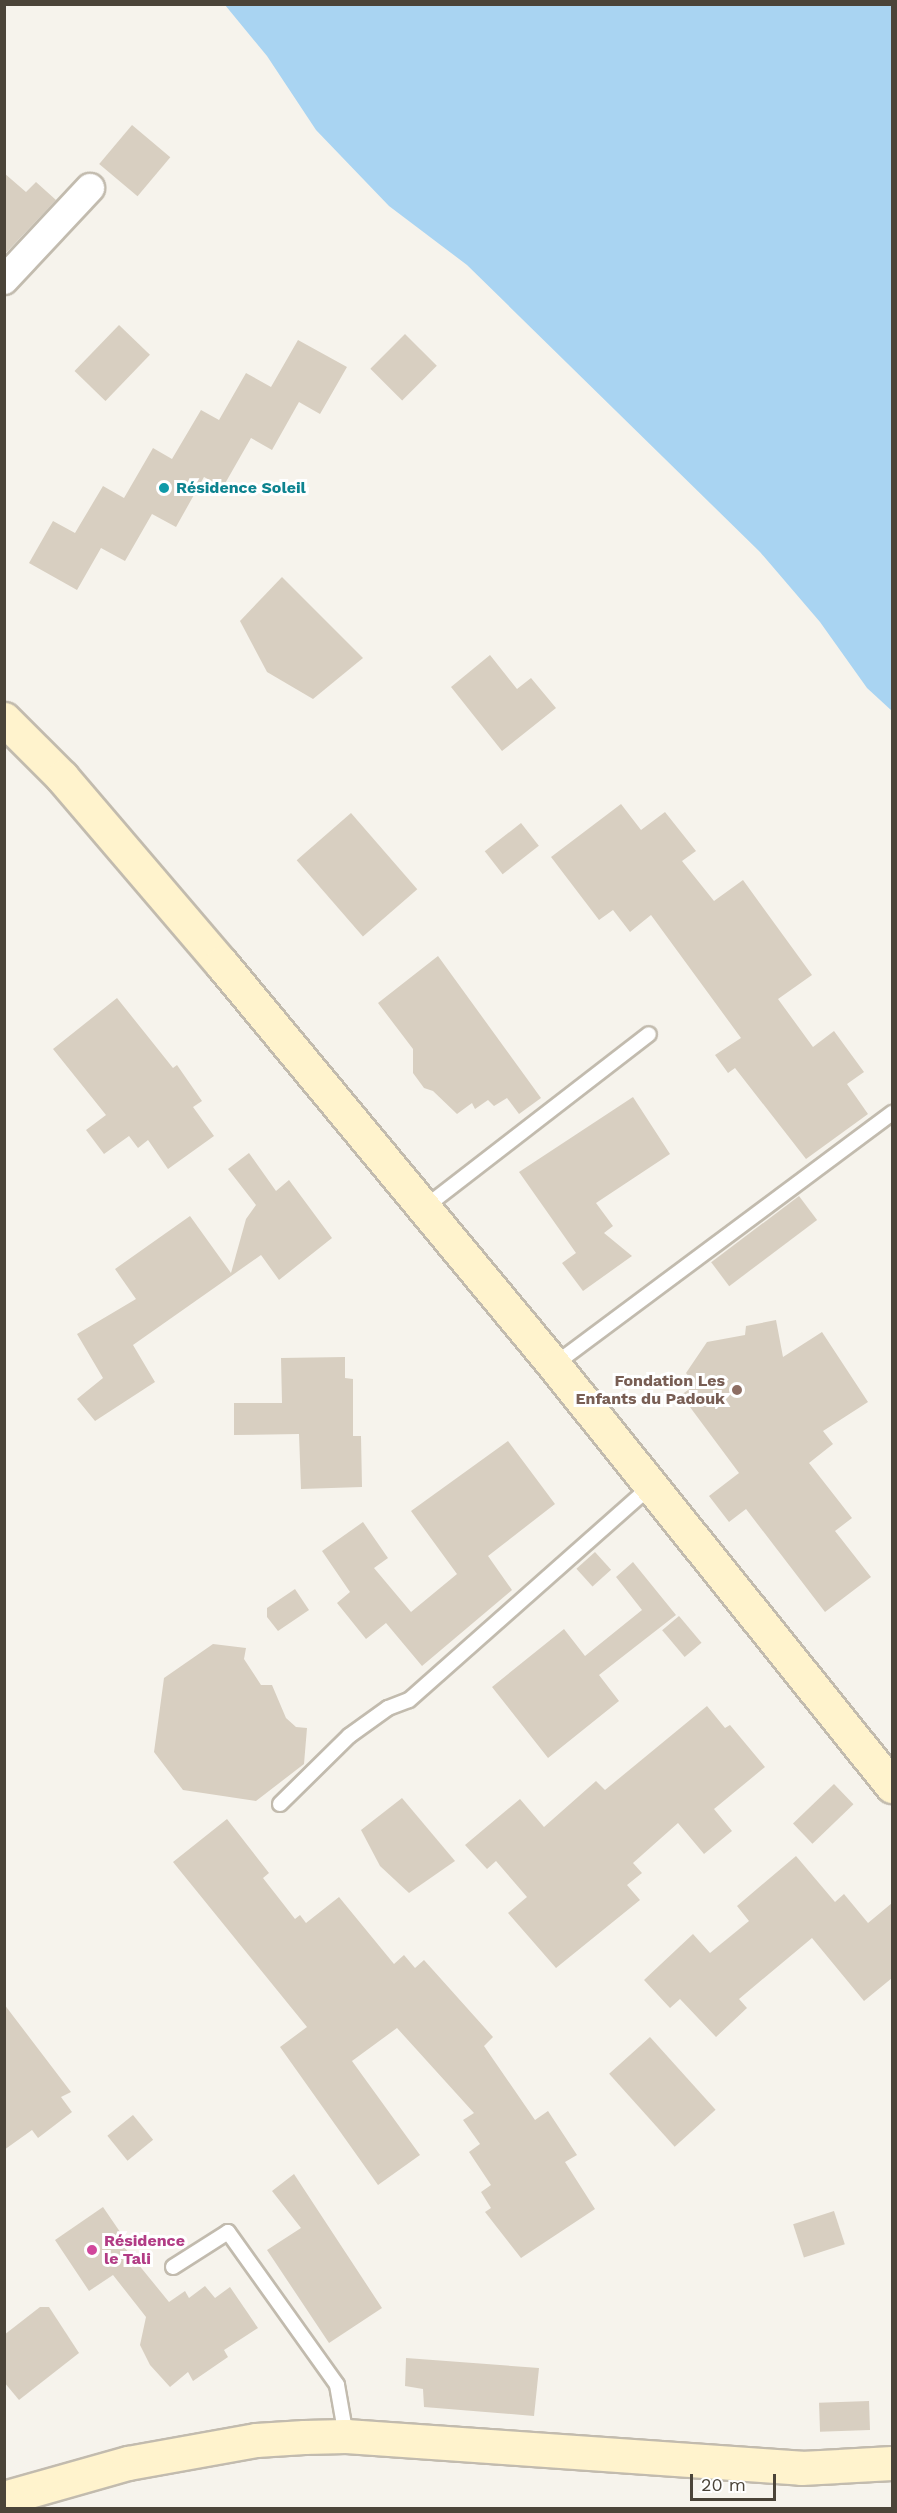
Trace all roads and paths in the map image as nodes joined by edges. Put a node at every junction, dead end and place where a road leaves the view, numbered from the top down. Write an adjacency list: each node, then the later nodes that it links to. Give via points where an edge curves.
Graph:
1 (90, 188): 2 (street)
2 (4, 280)
3 (4, 719): 6 (main road, via 85,803)
4 (649, 1034): 6 (lane)
5 (892, 1113): 7 (lane)
6 (423, 1210): 7 (main road)
7 (554, 1365): 8 (main road)
8 (650, 1487): 9 (main road); 10 (lane, via 409,1700 388,1708 349,1736)
9 (892, 1786)
10 (280, 1804)
11 (173, 2267): 12 (lane, via 228,2232 337,2385)
12 (346, 2436): 13 (main road, via 780,2467); 14 (main road, via 256,2440 193,2450 128,2463)
13 (892, 2463)
14 (4, 2498)

